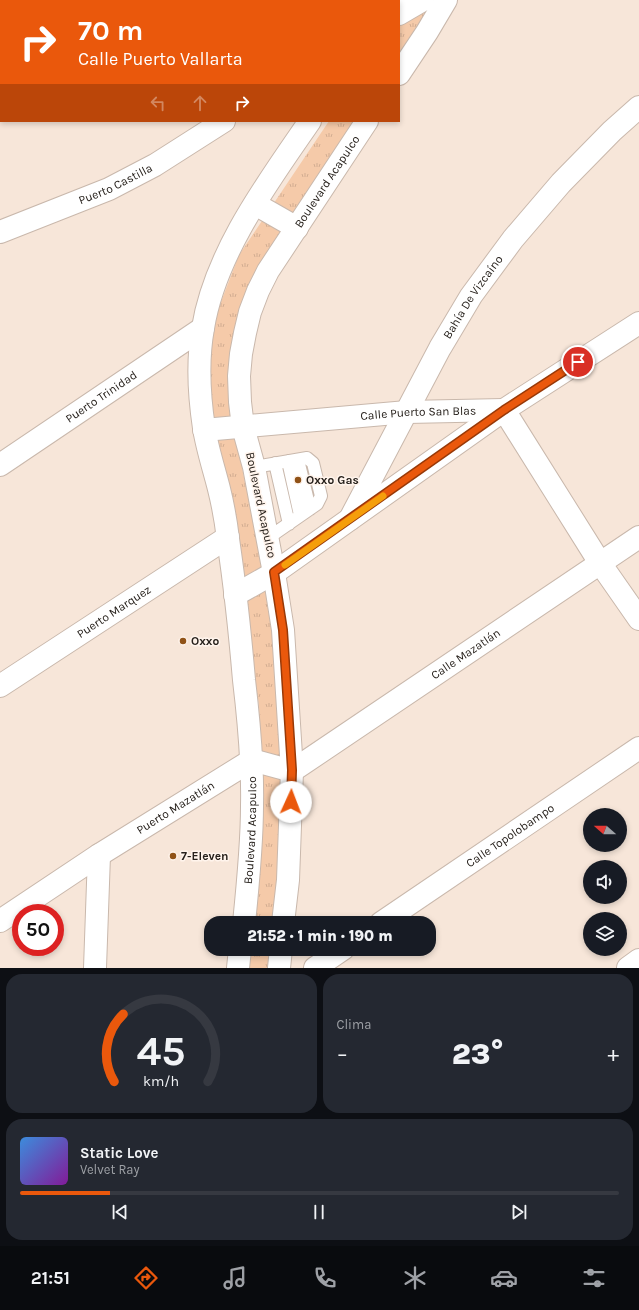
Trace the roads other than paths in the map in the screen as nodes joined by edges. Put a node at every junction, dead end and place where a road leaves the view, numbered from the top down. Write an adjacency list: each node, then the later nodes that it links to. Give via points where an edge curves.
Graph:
1 (423, 0): 3 (street)
2 (446, 0): 4 (street)
3 (400, 13)
4 (400, 72)
5 (639, 107): 15 (street, Bahía De Vizcaíno, via 561,183 513,239 471,296 440,348)
6 (222, 122): 11 (street, Puerto Castilla, via 155,165 109,190)
7 (309, 122): 9 (street, Boulevard Acapulco)
8 (366, 122): 10 (street, Boulevard Acapulco)
9 (255, 204): 10 (street); 13 (street, Boulevard Acapulco, via 224,260 208,304)
10 (297, 228): 16 (street, Boulevard Acapulco, via 268,271 248,319 239,376)
11 (0, 232)
12 (639, 322): 14 (street)
13 (203, 328): 17 (street, Boulevard Acapulco, via 199,381); 20 (street, Puerto Trinidad)
14 (504, 410): 15 (street, Calle Puerto San Blas); 23 (street); 28 (street)
15 (407, 412): 16 (street, Calle Puerto San Blas); 23 (street, Bahía De Vizcaíno)
16 (243, 427): 17 (street, Calle Puerto San Blas); 21 (street, Boulevard Acapulco)
17 (204, 430): 25 (street, Boulevard Acapulco, via 220,492)
18 (293, 460): 19 (lane); 22 (lane); 22 (lane, via 307,458 312,461 318,483 320,499)
19 (275, 464): 21 (lane); 24 (lane)
20 (0, 465)
21 (254, 467): 27 (street, Boulevard Acapulco)
22 (305, 512): 24 (lane)
23 (350, 519): 29 (street)
24 (289, 524): 27 (lane)
25 (228, 537): 30 (street, Boulevard Acapulco); 32 (street, Puerto Marquez)
26 (639, 537): 28 (street, Calle Mazatlán)
27 (268, 538): 29 (street, Boulevard Acapulco)
28 (600, 563): 31 (street); 35 (street, Calle Mazatlán)
29 (274, 572): 30 (street); 35 (street, Boulevard Acapulco, via 283,630)
30 (235, 595): 34 (street, Boulevard Acapulco)
31 (639, 620)
32 (0, 686)
33 (639, 748): 39 (street, Calle Topolobampo)
34 (252, 760): 35 (street); 36 (street, Puerto Mazatlán); 37 (street, Boulevard Acapulco, via 251,847)
35 (292, 770): 38 (street, Boulevard Acapulco, via 288,880)
36 (99, 854): 40 (street, Puerto Mazatlán); 45 (street)
37 (245, 916)
38 (284, 916)
39 (391, 916)
40 (0, 921)
41 (239, 956): 46 (street)
42 (280, 956): 47 (street)
43 (332, 956): 48 (street)
44 (639, 960): 49 (street)
45 (95, 968)
46 (238, 968)
47 (279, 968)
48 (315, 968)
49 (628, 968)

